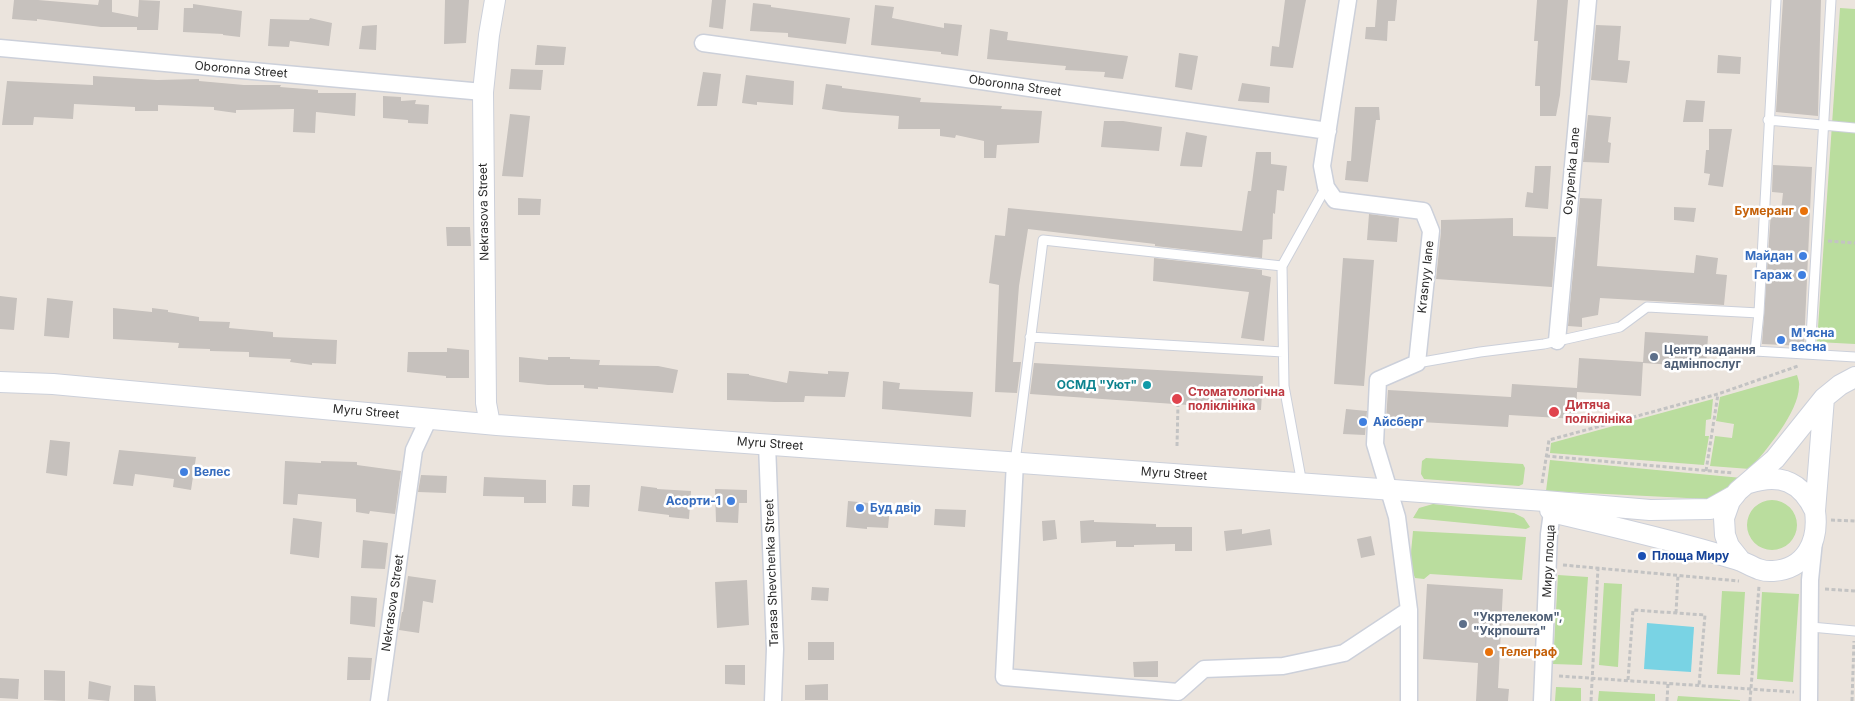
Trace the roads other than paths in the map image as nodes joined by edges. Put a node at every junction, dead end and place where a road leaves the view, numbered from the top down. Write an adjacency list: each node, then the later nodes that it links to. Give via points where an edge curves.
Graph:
1 (495, 0): 8 (street, Nekrasova Street)
2 (1348, 0): 12 (street)
3 (1588, 0): 17 (street, Osypenka Lane)
4 (1776, 0): 9 (lane)
5 (1831, 0): 10 (lane)
6 (703, 43): 12 (street, Oboronna Street)
7 (0, 48): 8 (street, Oboronna Street)
8 (483, 92): 27 (street, Nekrasova Street, via 486,403)
9 (1768, 120): 10 (lane); 15 (lane)
10 (1824, 126): 11 (lane); 19 (lane)
11 (1855, 128)
12 (1328, 131): 13 (street, via 1322,166)
13 (1326, 187): 14 (lane); 21 (street, Krasnyy lane, via 1335,200 1423,210 1431,231)
14 (1282, 266): 16 (lane, via 1043,240); 18 (lane)
15 (1759, 313): 17 (lane, via 1647,307 1620,327); 19 (lane, via 1755,351)
16 (1030, 337): 18 (lane); 29 (lane)
17 (1557, 341): 21 (lane)
18 (1284, 352): 30 (lane, via 1284,386)
19 (1810, 354): 20 (lane)
20 (1855, 357)
21 (1418, 363): 32 (street, via 1378,380 1375,444)
22 (1855, 370): 23 (street)
23 (1855, 377): 25 (street)
24 (0, 382): 26 (street, Myru Street)
25 (1824, 398): 31 (street, via 1775,459); 34 (street)
26 (429, 418): 27 (street, Myru Street); 43 (street, Nekrasova Street, via 414,450)
27 (490, 424): 28 (street, Myru Street)
28 (767, 444): 29 (street, Myru Street); 44 (street, Tarasa Shevchenka Street, via 775,649)
29 (1015, 462): 30 (street, Myru Street); 39 (street, via 1004,678 1178,692 1204,669 1283,666 1344,653)
30 (1302, 484): 32 (street, Myru Street)
31 (1747, 484): 33 (street, via 1710,509); 34 (street, via 1764,478 1785,481 1802,491 1811,502); 36 (street, via 1726,509 1724,527 1729,546)
32 (1390, 491): 33 (street, Myru Street); 39 (street)
33 (1546, 506): 36 (street); 46 (street, Миру площа, via 1549,534)
34 (1815, 515): 35 (street)
35 (1814, 541): 37 (street, via 1802,559); 38 (street)
36 (1741, 561): 37 (street, via 1762,570)
37 (1784, 569): 38 (street)
38 (1810, 584): 40 (street)
39 (1408, 610): 45 (street)
40 (1811, 627): 41 (lane); 42 (street)
41 (1855, 631)
42 (1809, 697)
43 (379, 701)
44 (773, 701)
45 (1409, 701)
46 (1542, 701)

